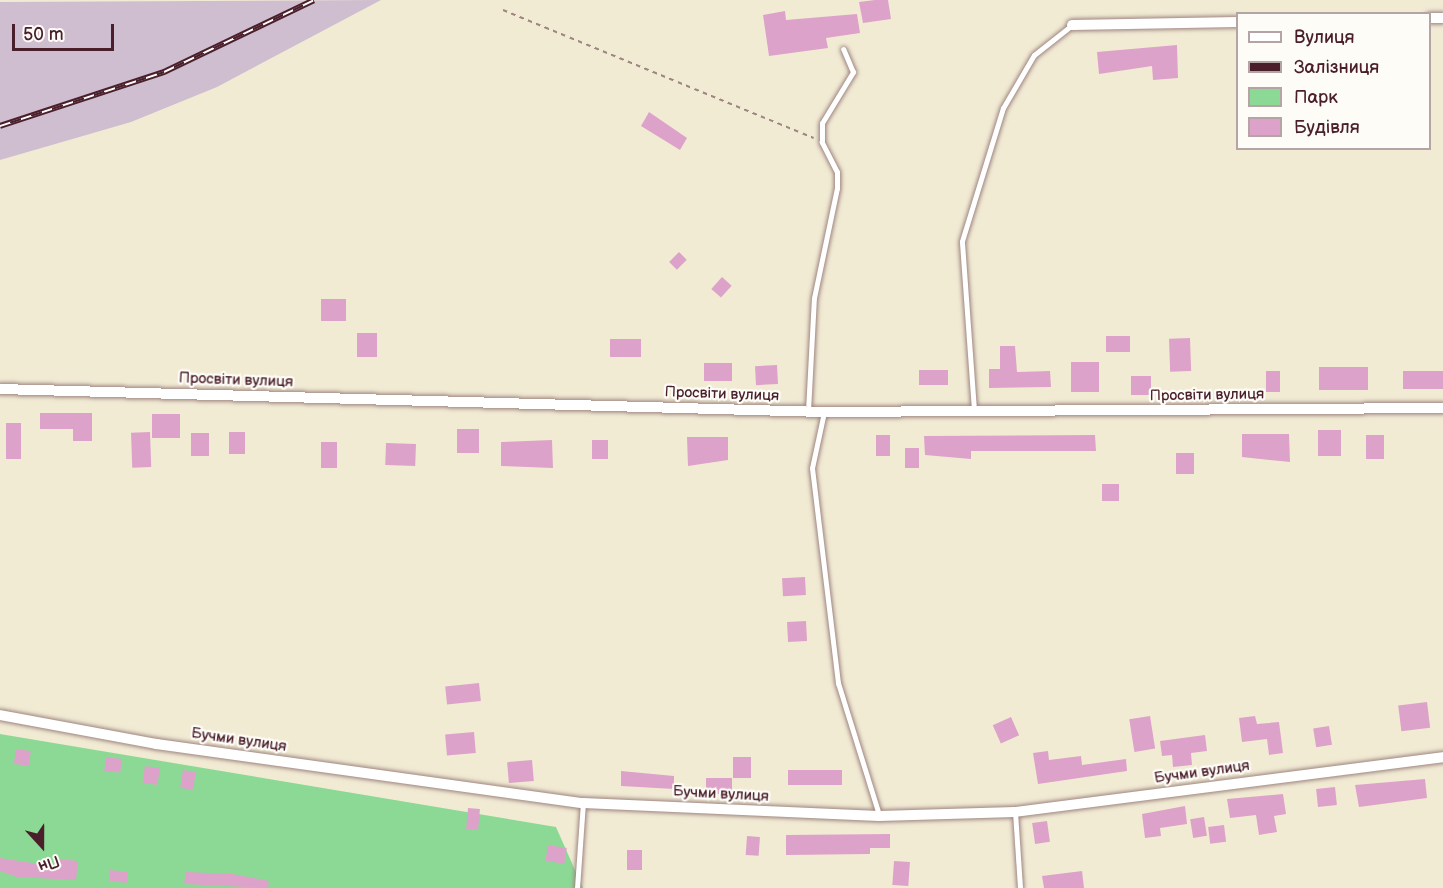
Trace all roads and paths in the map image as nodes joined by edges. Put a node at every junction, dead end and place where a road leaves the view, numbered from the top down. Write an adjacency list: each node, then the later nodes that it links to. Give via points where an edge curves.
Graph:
1 (503, 10): 5 (path)
2 (1236, 22): 3 (street)
3 (1072, 26): 10 (lane, via 1034,55 1003,108 962,241)
4 (843, 49): 5 (lane, via 854,72 822,123)
5 (822, 142): 8 (lane, via 837,172 837,188 814,298)
6 (0, 389): 8 (street, Просвіти вулиця)
7 (1443, 408): 10 (street, Просвіти вулиця)
8 (808, 411): 9 (street, Просвіти вулиця)
9 (824, 412): 10 (street, Просвіти вулиця); 15 (lane, via 812,468 838,683)
10 (974, 413)
11 (0, 715): 13 (street, Бучми вулиця, via 156,744)
12 (1443, 758): 14 (street, Бучми вулиця)
13 (583, 803): 15 (street, Бучми вулиця); 16 (lane)
14 (1015, 812): 15 (street, Бучми вулиця); 17 (lane)
15 (879, 816)
16 (577, 888)
17 (1020, 888)

